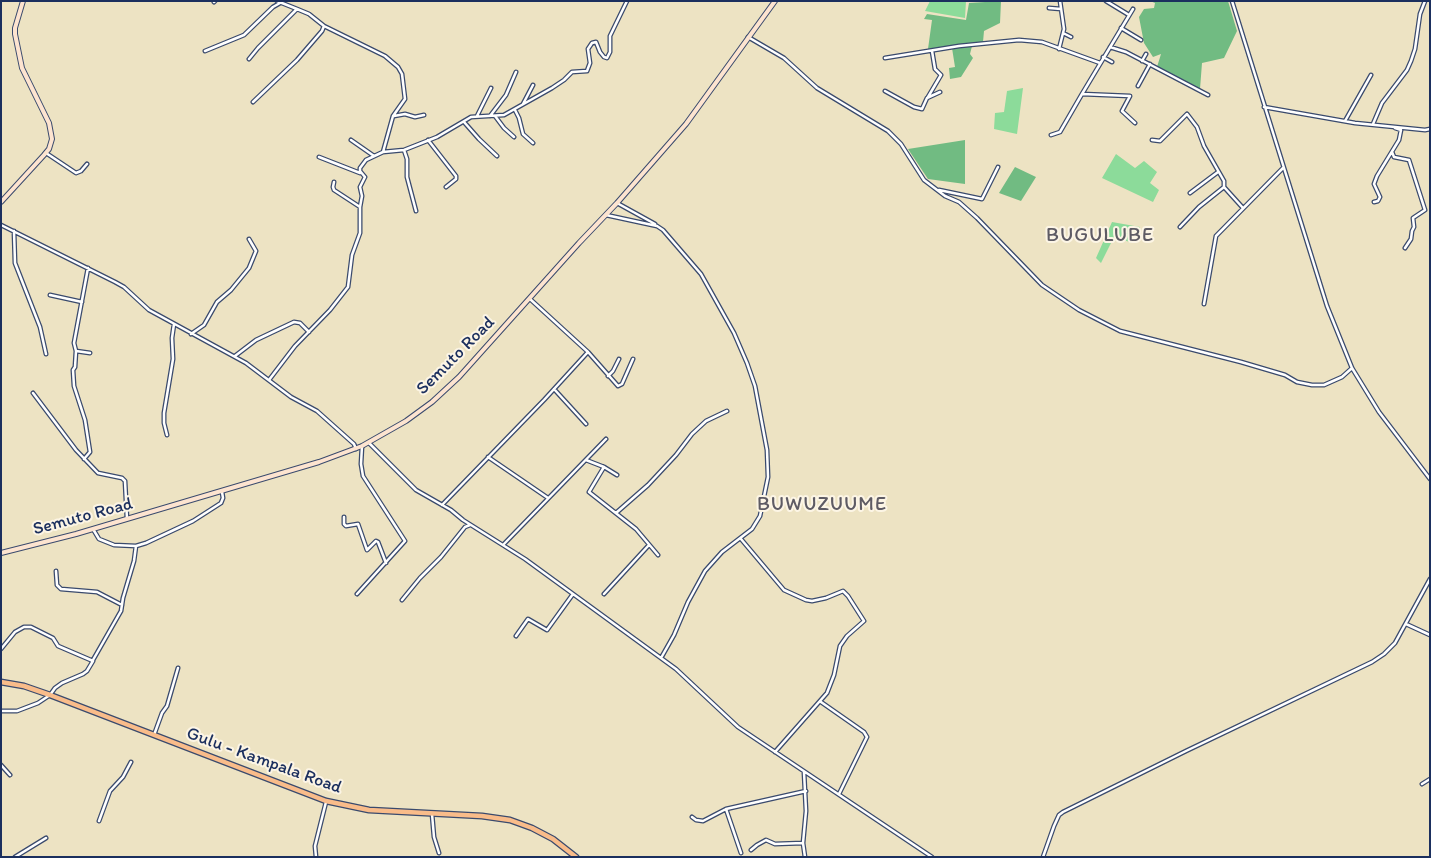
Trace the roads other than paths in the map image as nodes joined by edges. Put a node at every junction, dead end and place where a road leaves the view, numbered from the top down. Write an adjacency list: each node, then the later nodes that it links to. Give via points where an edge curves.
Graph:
1 (23, 1): 66 (main road, via 15,34 22,68 52,132)
2 (627, 1): 43 (street, via 610,36 607,58 596,42 592,43 588,49 590,63 587,71 572,72)
3 (775, 1): 17 (main road, Semuto Road)
4 (1060, 1): 11 (street)
5 (1106, 1): 13 (street)
6 (1232, 1): 44 (street)
7 (1425, 1): 54 (street, via 1411,61 1382,103)
8 (279, 2): 10 (street); 22 (street, via 244,35)
9 (1049, 8): 11 (street)
10 (297, 9): 14 (street); 27 (street)
11 (1061, 9): 16 (street)
12 (1133, 10): 13 (street)
13 (1129, 15): 15 (street)
14 (324, 26): 42 (street, via 298,60); 47 (street, via 384,56 398,67 405,99)
15 (1121, 28): 19 (street); 20 (street)
16 (1063, 33): 18 (street); 21 (street)
17 (748, 37): 78 (street, via 784,58 817,88 888,130 924,180); 82 (main road, Semuto Road, via 686,124)
18 (1071, 37)
19 (1141, 40)
20 (1110, 47): 25 (street); 28 (street)
21 (1059, 49): 23 (street, via 1042,42 1020,40); 30 (street)
22 (205, 51)
23 (931, 51): 26 (street); 41 (street, via 935,69 941,75)
24 (1146, 54): 28 (street)
25 (1103, 57): 29 (street); 30 (street)
26 (885, 58)
27 (249, 59)
28 (1142, 61): 31 (street)
29 (1112, 62)
30 (1100, 63): 39 (street)
31 (1150, 64): 35 (street); 40 (street)
32 (516, 72): 49 (street, via 506,95)
33 (1371, 75): 51 (street)
34 (533, 86): 43 (street)
35 (1138, 86)
36 (491, 88): 48 (street)
37 (885, 91): 41 (street, via 922,109)
38 (940, 92): 41 (street)
39 (1082, 94): 53 (street, via 1130,96 1122,111); 57 (street, via 1060,132)
40 (1208, 95)
41 (928, 98)
42 (253, 102)
43 (522, 105): 45 (street)
44 (1264, 107): 51 (street); 72 (street)
45 (514, 110): 50 (street); 62 (street, via 523,134)
46 (424, 115): 47 (street)
47 (392, 116): 64 (street)
48 (477, 116): 49 (street); 52 (street)
49 (490, 116): 50 (street)
50 (495, 116): 58 (street)
51 (1346, 121): 54 (street)
52 (464, 122): 60 (street); 68 (street)
53 (1135, 123)
54 (1373, 124): 55 (street)
55 (1390, 126): 56 (street); 65 (street, via 1401,130)
56 (1430, 129)
57 (1051, 135)
58 (514, 137)
59 (351, 140): 67 (street)
60 (428, 140): 63 (street); 76 (street, via 456,176)
61 (1152, 140): 73 (street, via 1160,141 1187,114 1197,127)
62 (533, 143)
63 (404, 150): 64 (street); 85 (street)
64 (383, 152): 67 (street)
65 (1392, 152): 81 (street, via 1374,184 1380,197); 92 (street, via 1394,157 1409,160 1425,210 1413,218 1411,239)
66 (46, 153): 70 (street, via 76,173); 80 (main road)
67 (374, 156): 74 (street, via 366,160 360,168)
68 (498, 156)
69 (319, 157): 74 (street)
70 (87, 164)
71 (998, 167): 78 (street, via 982,199)
72 (1283, 168): 84 (street); 108 (street, via 1327,306)
73 (1218, 172): 77 (street); 79 (street)
74 (361, 173): 83 (street, via 364,177 360,187)
75 (334, 182): 83 (street, via 334,190)
76 (446, 187)
77 (1224, 187): 84 (street); 89 (street, via 1199,206)
78 (938, 190): 108 (street, via 977,218 1042,285 1079,310 1120,331 1241,362 1312,385 1334,382)
79 (1190, 192)
80 (2, 199)
81 (1374, 202)
82 (617, 203): 86 (main road, Semuto Road); 88 (street)
83 (360, 208): 99 (street, via 360,233 352,255 348,287)
84 (1243, 208): 97 (street, via 1216,236)
85 (416, 211)
86 (605, 215): 88 (street); 95 (main road, Semuto Road)
87 (1, 224): 90 (street)
88 (657, 226): 134 (street, via 700,274 734,333 754,386 768,450 768,477 760,516 752,529)
89 (1180, 227)
90 (14, 231): 93 (street); 104 (street, via 15,263 40,327)
91 (249, 239): 100 (street, via 256,251 250,268 217,302 204,325)
92 (1405, 248)
93 (88, 268): 96 (street); 98 (street, via 124,287 142,305)
94 (50, 294): 96 (street)
95 (530, 299): 102 (street); 117 (main road, Semuto Road, via 442,394)
96 (82, 302): 101 (street, via 74,339)
97 (1204, 304)
98 (174, 324): 100 (street); 115 (street, via 173,359 164,412)
99 (309, 332): 105 (street, via 294,322 256,340); 110 (street)
100 (191, 334): 105 (street)
101 (76, 351): 103 (street); 121 (street, via 74,386 85,420 90,452)
102 (588, 352): 109 (street); 111 (street)
103 (90, 353)
104 (46, 354)
105 (235, 356): 110 (street)
106 (619, 359): 109 (street)
107 (633, 359): 109 (street, via 620,386)
108 (1352, 368): 125 (street, via 1379,412)
109 (608, 376)
110 (269, 380): 119 (street, via 317,411)
111 (554, 389): 114 (street); 120 (street)
112 (33, 393): 121 (street)
113 (727, 411): 129 (street, via 706,421 648,485)
114 (586, 424)
115 (167, 435)
116 (606, 439): 122 (street)
117 (369, 443): 118 (main road, Semuto Road); 128 (street, via 410,486)
118 (362, 446): 119 (main road, Semuto Road); 140 (street, via 363,476 405,538 405,543)
119 (356, 449): 126 (main road, Semuto Road)
120 (488, 457): 127 (street); 128 (street)
121 (84, 459): 131 (street, via 98,473 122,478)
122 (586, 460): 123 (street); 127 (street)
123 (604, 467): 124 (street); 129 (street, via 589,492)
124 (617, 475)
125 (1430, 479)
126 (222, 492): 131 (main road, Semuto Road); 137 (street, via 222,502 199,518)
127 (548, 498): 135 (street)
128 (442, 505): 132 (street)
129 (616, 513): 136 (street)
130 (344, 516): 140 (street, via 346,526 358,524 367,550 378,542)
131 (127, 519): 133 (main road, Semuto Road)
132 (470, 525): 135 (street); 146 (street)
133 (93, 529): 137 (street, via 96,537 106,543); 138 (main road, Semuto Road)
134 (740, 538): 152 (street, via 705,571); 157 (street, via 784,590 812,601 843,591 864,621 840,646 834,674)
135 (503, 545): 144 (street)
136 (649, 545): 139 (street); 145 (street)
137 (136, 546): 147 (street)
138 (1, 553)
139 (658, 555)
140 (386, 563): 143 (street)
141 (56, 571): 147 (street, via 57,585 61,589 96,592)
142 (1430, 579): 148 (street)
143 (356, 594)
144 (573, 594): 150 (street, via 547,630 528,619); 152 (street)
145 (604, 594)
146 (402, 600)
147 (122, 604): 153 (street, via 116,622)
148 (1406, 624): 149 (street); 184 (street, via 1395,643 1372,662 1063,812 1057,818)
149 (1430, 635)
150 (516, 636)
151 (1, 649): 153 (street, via 15,632 31,627 54,638 58,646)
152 (662, 658): 160 (street, via 732,722)
153 (93, 661): 156 (street, via 87,671 62,683)
154 (178, 668): 159 (street)
155 (1, 682): 156 (main road, Gulu - Kampala Road)
156 (50, 695): 158 (street, via 25,710); 159 (main road, Gulu - Kampala Road)
157 (821, 702): 160 (street); 168 (street, via 864,732 867,738)
158 (1, 711)
159 (154, 735): 169 (main road, Gulu - Kampala Road)
160 (775, 752): 163 (street)
161 (131, 762): 173 (street, via 110,791)
162 (1, 764): 164 (street)
163 (804, 772): 167 (street); 168 (street)
164 (10, 774)
165 (1430, 779): 166 (street)
166 (1422, 784)
167 (806, 791): 170 (street); 175 (street)
168 (839, 794): 183 (street)
169 (326, 801): 171 (main road, Gulu - Kampala Road, via 369,810); 180 (street, via 315,846)
170 (726, 809): 172 (street, via 703,821); 178 (street)
171 (432, 814): 177 (street); 181 (main road, Gulu - Kampala Road, via 510,820 553,838)
172 (692, 817)
173 (99, 821)
174 (46, 838): 179 (street)
175 (803, 843): 176 (street, via 775,844 766,840); 182 (street)
176 (751, 850)
177 (439, 853)
178 (742, 853)
179 (15, 857)
180 (316, 857)
181 (576, 857)
182 (805, 857)
183 (932, 857)
184 (1043, 857)

